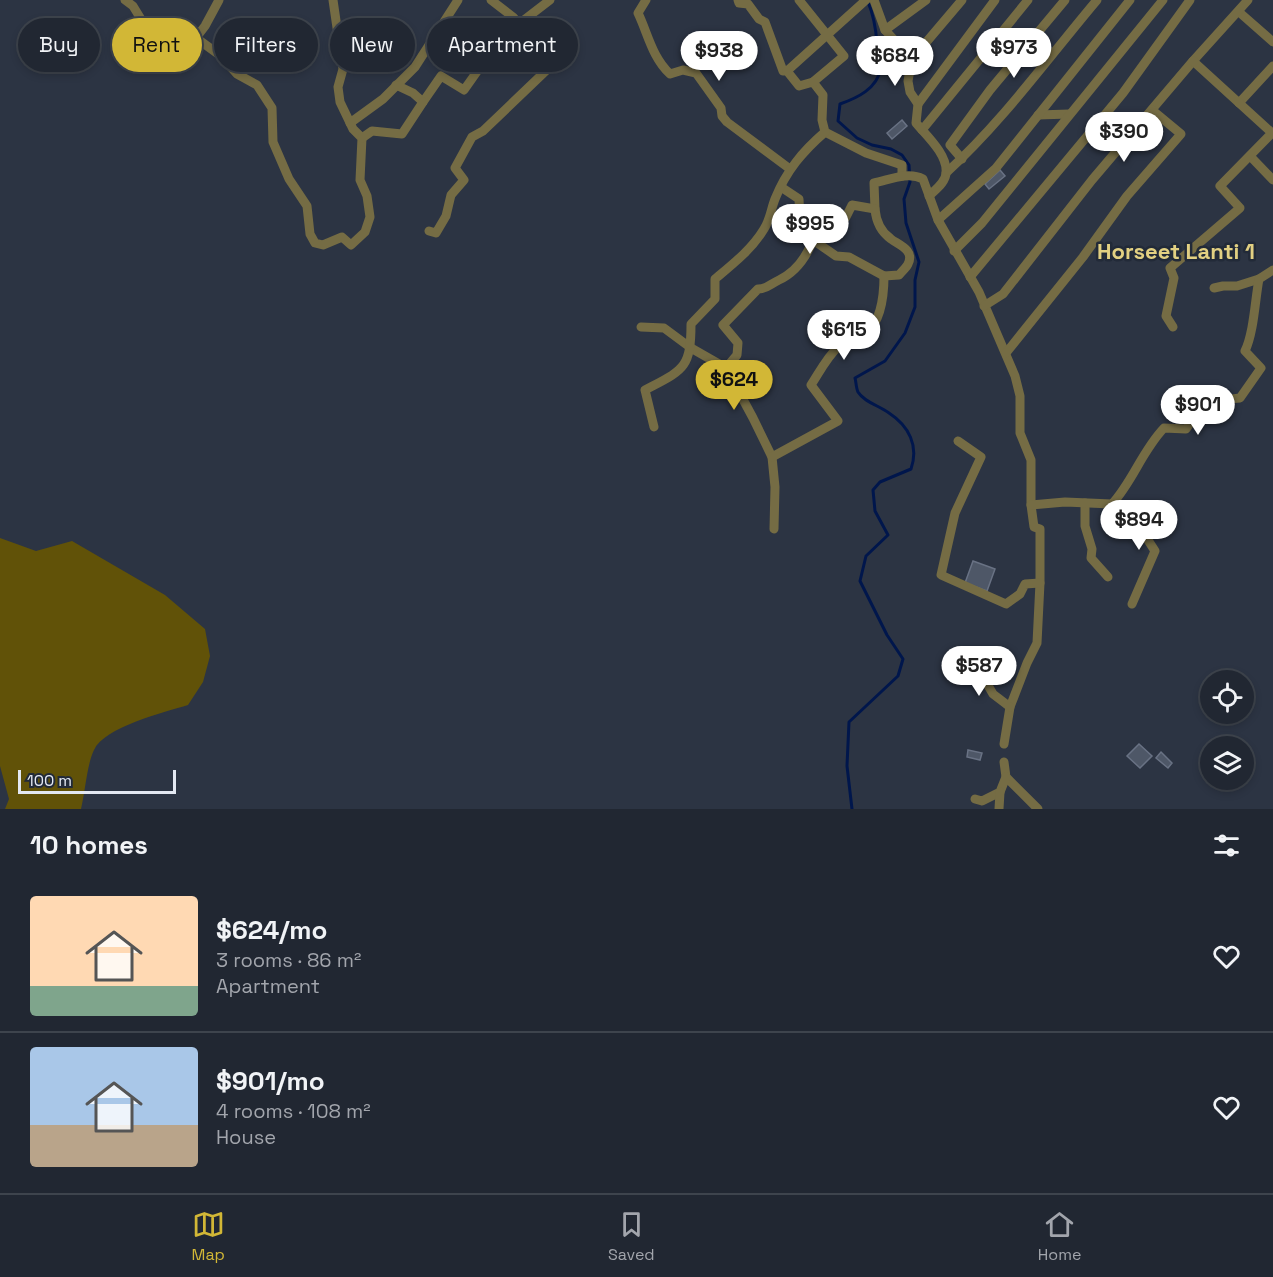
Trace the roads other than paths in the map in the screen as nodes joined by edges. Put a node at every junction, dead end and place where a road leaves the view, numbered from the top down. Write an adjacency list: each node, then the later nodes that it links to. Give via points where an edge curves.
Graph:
1 (125, 0): 23 (street)
2 (219, 0): 26 (street)
3 (333, 0): 45 (street, via 343,69 338,87 340,102)
4 (458, 0): 38 (street, via 415,67)
5 (491, 0): 24 (street)
6 (550, 0): 25 (street)
7 (646, 0): 51 (street, via 638,13 662,66 670,74 684,70 696,73 727,122)
8 (738, 0): 34 (street, via 748,4 765,22 783,71)
9 (798, 0): 28 (street)
10 (866, 0): 28 (street)
11 (874, 0): 27 (street)
12 (926, 0): 27 (street)
13 (962, 0): 31 (street)
14 (995, 0): 41 (street)
15 (1028, 0): 46 (street)
16 (1065, 0): 50 (street, via 990,90 950,146)
17 (1097, 0): 50 (street)
18 (1130, 0): 44 (street)
19 (1163, 0): 43 (street)
20 (1190, 0): 65 (street, via 1123,93)
21 (1248, 0): 22 (street)
22 (1239, 12): 29 (street); 32 (street)
23 (140, 18)
24 (513, 18)
25 (527, 18)
26 (202, 30)
27 (885, 30): 31 (street)
28 (828, 35): 34 (street); 37 (street, via 844,56)
29 (1273, 42)
30 (202, 44): 48 (street, via 256,85 272,108 273,142 289,179 307,206 315,243 322,245 342,237 351,245 365,232 370,218 360,180)
31 (912, 58): 41 (street, via 908,81)
32 (1193, 61): 40 (street); 42 (street)
33 (1273, 66): 40 (street)
34 (787, 71): 37 (street, via 799,86)
35 (477, 72): 39 (street, via 464,90 441,76)
36 (545, 72): 60 (street, via 472,137 455,168 464,180 451,195 446,216 436,233)
37 (813, 82): 47 (street, via 823,95)
38 (396, 85): 39 (street); 45 (street)
39 (423, 102): 48 (street, via 402,134 372,130)
40 (1239, 103): 49 (street, via 1272,134)
41 (918, 104): 46 (street, via 916,123)
42 (1152, 110): 68 (street, via 1003,294); 72 (street, via 1181,135 1127,196)
43 (1069, 114): 44 (street); 62 (street, via 982,223)
44 (1038, 115): 59 (street, via 996,168)
45 (350, 123): 48 (street)
46 (922, 130): 52 (street, via 943,158)
47 (825, 132): 51 (street); 53 (street, via 866,153 902,165)
48 (362, 138)
49 (1250, 156): 54 (street); 70 (street, via 1220,186 1240,208 1170,268 1174,278 1166,316)
50 (962, 159): 52 (street)
51 (790, 169): 55 (street)
52 (946, 173): 56 (street)
53 (903, 176): 56 (street, via 923,178); 58 (street, via 874,183)
54 (1273, 180)
55 (781, 187): 57 (street, via 799,199); 71 (street, via 762,232 742,257 715,279 715,299 691,324)
56 (929, 196): 59 (street)
57 (800, 209): 58 (street, via 838,225 852,205); 61 (street, via 797,232)
58 (875, 209): 64 (street, via 882,229 910,255 899,275)
59 (938, 220): 62 (street)
60 (429, 231)
61 (813, 240): 64 (street, via 836,256 849,257); 73 (street, via 806,257 794,270 766,289 758,289 723,325 738,343 737,354)
62 (954, 251): 65 (street)
63 (1273, 270): 66 (street)
64 (884, 276): 76 (street, via 878,317 867,334 836,349 811,385 838,421)
65 (970, 277): 68 (street)
66 (1259, 279): 67 (street); 78 (street, via 1251,338 1245,351 1261,368 1240,398 1208,403 1186,429 1164,428)
67 (1214, 288)
68 (984, 306): 72 (street)
69 (641, 327): 71 (street, via 664,328)
70 (1173, 327)
71 (691, 348): 73 (street); 74 (street, via 682,369 645,390)
72 (1006, 353): 79 (street, via 1019,388 1020,433 1031,460)
73 (726, 368): 76 (street)
74 (654, 427)
75 (958, 441): 82 (street, via 981,456 955,513 941,575 1006,604 1020,594 1025,584)
76 (772, 457): 80 (street)
77 (1085, 503): 78 (street); 79 (street); 81 (street, via 1091,558)
78 (1112, 504): 83 (street, via 1155,551)
79 (1031, 505): 82 (street, via 1034,527 1040,529)
80 (774, 529)
81 (1108, 577)
82 (1040, 584): 85 (street, via 1037,643)
83 (1132, 603)
84 (962, 667): 85 (street, via 976,673)
85 (1010, 707): 86 (street)
86 (1004, 744)
87 (1004, 762): 88 (street)
88 (1006, 777): 89 (street); 92 (street)
89 (1000, 792): 90 (street, via 982,801); 91 (street)
90 (975, 799)
91 (999, 809)
92 (1038, 809)

